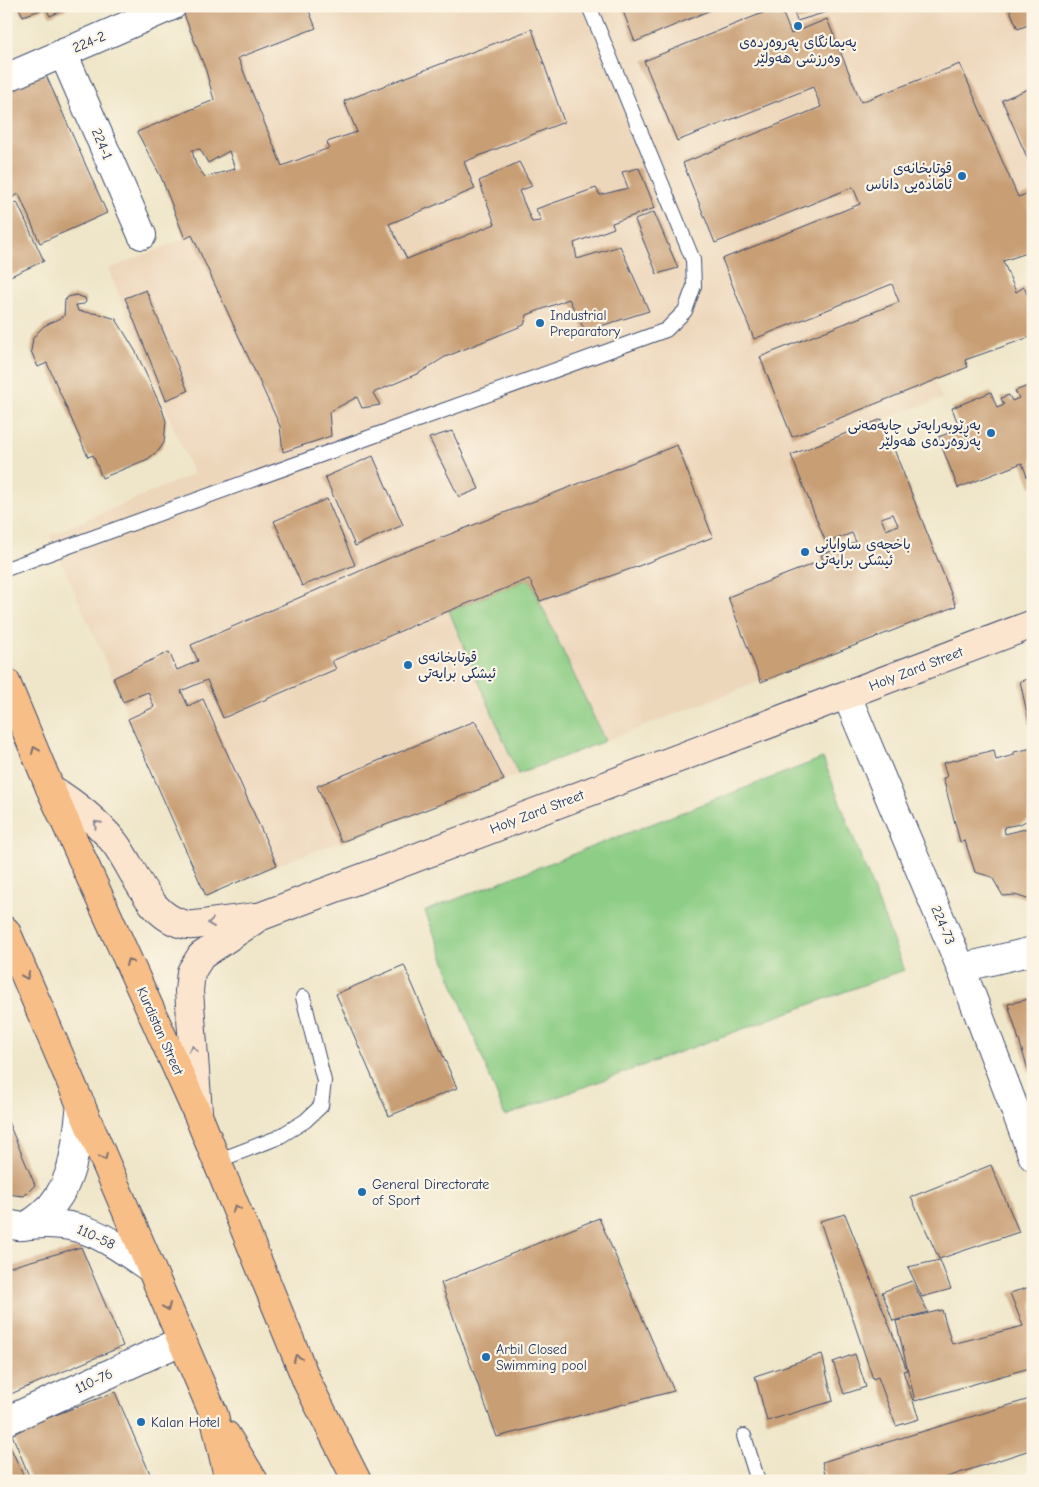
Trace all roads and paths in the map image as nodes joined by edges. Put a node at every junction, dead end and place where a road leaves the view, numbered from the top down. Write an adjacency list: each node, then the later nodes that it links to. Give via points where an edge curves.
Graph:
1 (172, 6): 3 (street, 224-2)
2 (589, 6): 6 (lane, via 693,260 694,286 685,312 666,330)
3 (63, 53): 4 (street, 224-2); 5 (street, 224-1)
4 (6, 78)
5 (142, 235)
6 (6, 569)
7 (1033, 624): 9 (street, Holy Zard Street)
8 (6, 682): 10 (highway, Kurdistan Street, one-way to 8)
9 (847, 696): 11 (street, Holy Zard Street); 14 (street, 224-73)
10 (50, 788): 11 (street, one-way to 10, via 189,926 167,917 149,900 114,843 96,822); 17 (highway, Kurdistan Street, one-way to 10)
11 (259, 917): 17 (street, Holy Zard Street, one-way to 11, via 189,991 191,972 201,956)
12 (6, 931): 16 (highway, one-way to 16)
13 (1033, 951): 14 (street)
14 (961, 968): 18 (street, 224-73)
15 (303, 997): 19 (lane, via 324,1081 321,1106 277,1138)
16 (81, 1104): 20 (street, via 72,1165 61,1194 38,1218); 21 (highway, one-way to 21)
17 (198, 1115): 19 (highway, Kurdistan Street)
18 (1033, 1157)
19 (217, 1161): 23 (highway, Kurdistan Street, one-way to 19)
20 (12, 1227): 21 (street, 110-58, via 73,1226 104,1237)
21 (151, 1269): 22 (highway, one-way to 22)
22 (181, 1341): 24 (highway); 25 (street, 110-76)
23 (308, 1384): 29 (highway, Kurdistan Street); 30 (highway, Kurdistan Street)
24 (214, 1415): 27 (highway); 28 (highway)
25 (6, 1421)
26 (744, 1436): 31 (lane)
27 (229, 1481)
28 (254, 1481)
29 (335, 1481)
30 (357, 1481)
31 (758, 1481)

